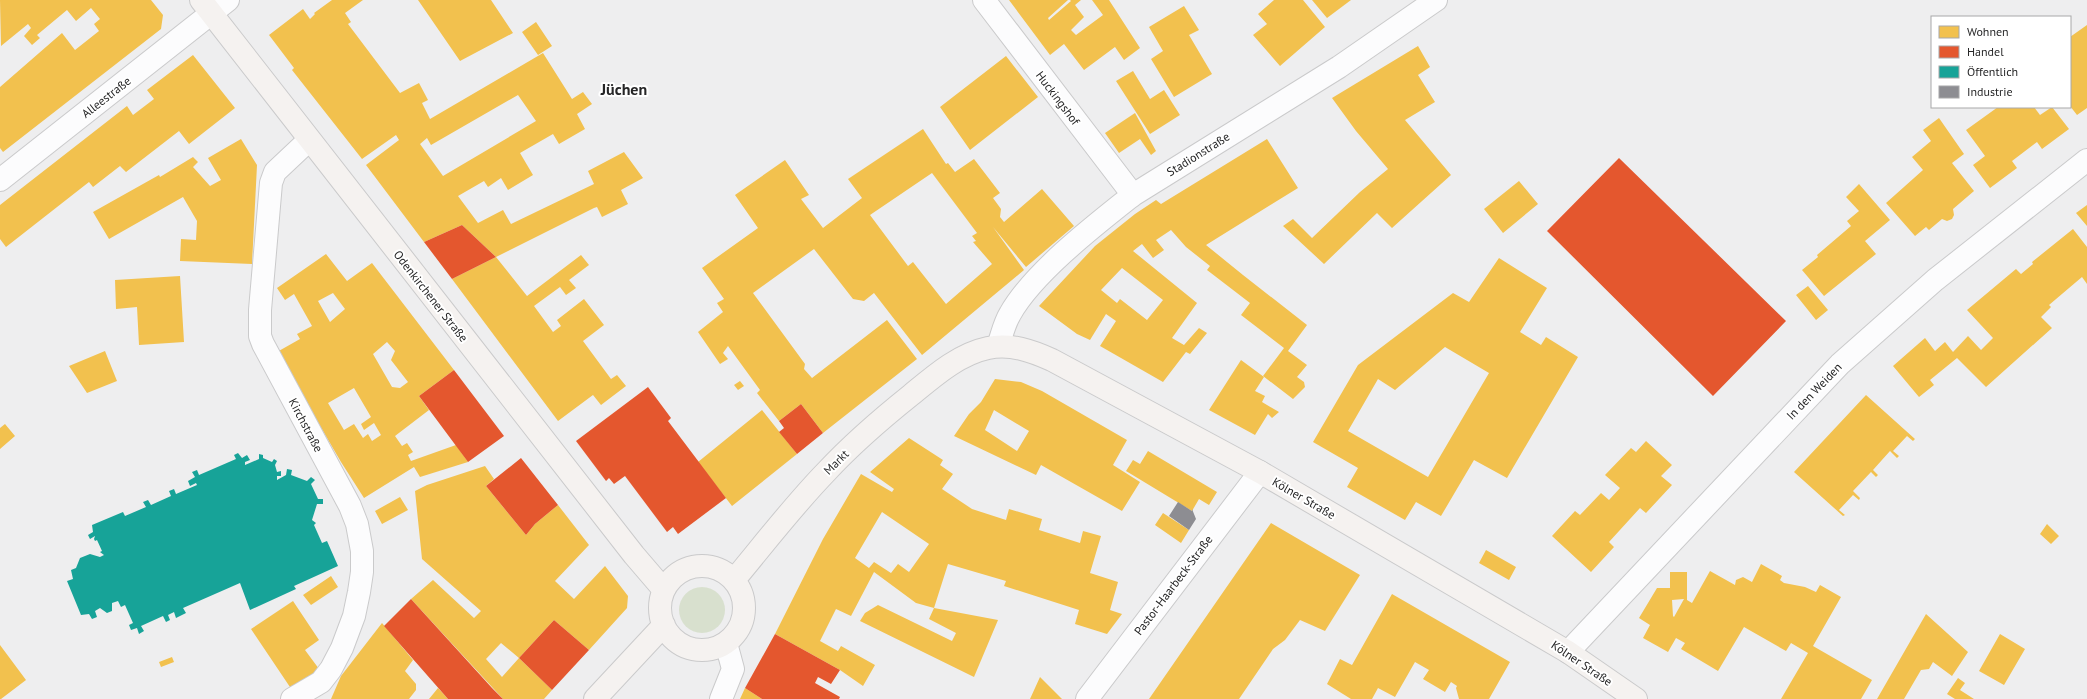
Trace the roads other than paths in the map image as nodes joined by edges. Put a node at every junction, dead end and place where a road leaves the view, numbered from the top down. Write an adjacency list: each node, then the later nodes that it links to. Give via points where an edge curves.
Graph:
1 (228, 0): 4 (street, Alleestraße)
2 (984, 0): 8 (street, Huckingshof)
3 (1436, 0): 8 (street, Stadionstraße, via 1339,67)
4 (207, 7): 5 (main road, Odenkirchener Straße); 7 (street, Alleestraße)
5 (309, 140): 13 (main road, Odenkirchener Straße, via 629,549); 17 (street, Kirchstraße, via 275,172 270,183 260,336 350,506 358,528 362,556 354,616 342,648 331,670 320,682)
6 (2087, 160): 16 (street, In den Weiden, via 1940,276 1840,364)
7 (0, 180)
8 (1132, 195): 9 (street, Stadionstraße, via 1073,245 1034,284 1009,315)
9 (998, 346): 10 (main road, Kölner Straße, via 976,352); 11 (main road, Kölner Straße, via 1024,349 1052,360)
10 (956, 362): 12 (main road, Markt, via 906,399 845,452 806,493)
11 (1260, 472): 16 (main road, Kölner Straße); 20 (street, Pastor-Haarbeck-Straße)
12 (734, 580): 13 (main road, via 726,572 715,568 691,567 671,579); 15 (main road, via 742,592 745,606 743,620 736,633)
13 (664, 590): 14 (main road, via 660,607)
14 (664, 625): 15 (main road, via 680,644 691,649 709,650); 18 (main road)
15 (726, 643): 19 (street, via 733,669)
16 (1568, 652): 21 (main road, Kölner Straße)
17 (292, 699)
18 (595, 699)
19 (721, 699)
20 (1087, 699)
21 (1636, 699)

